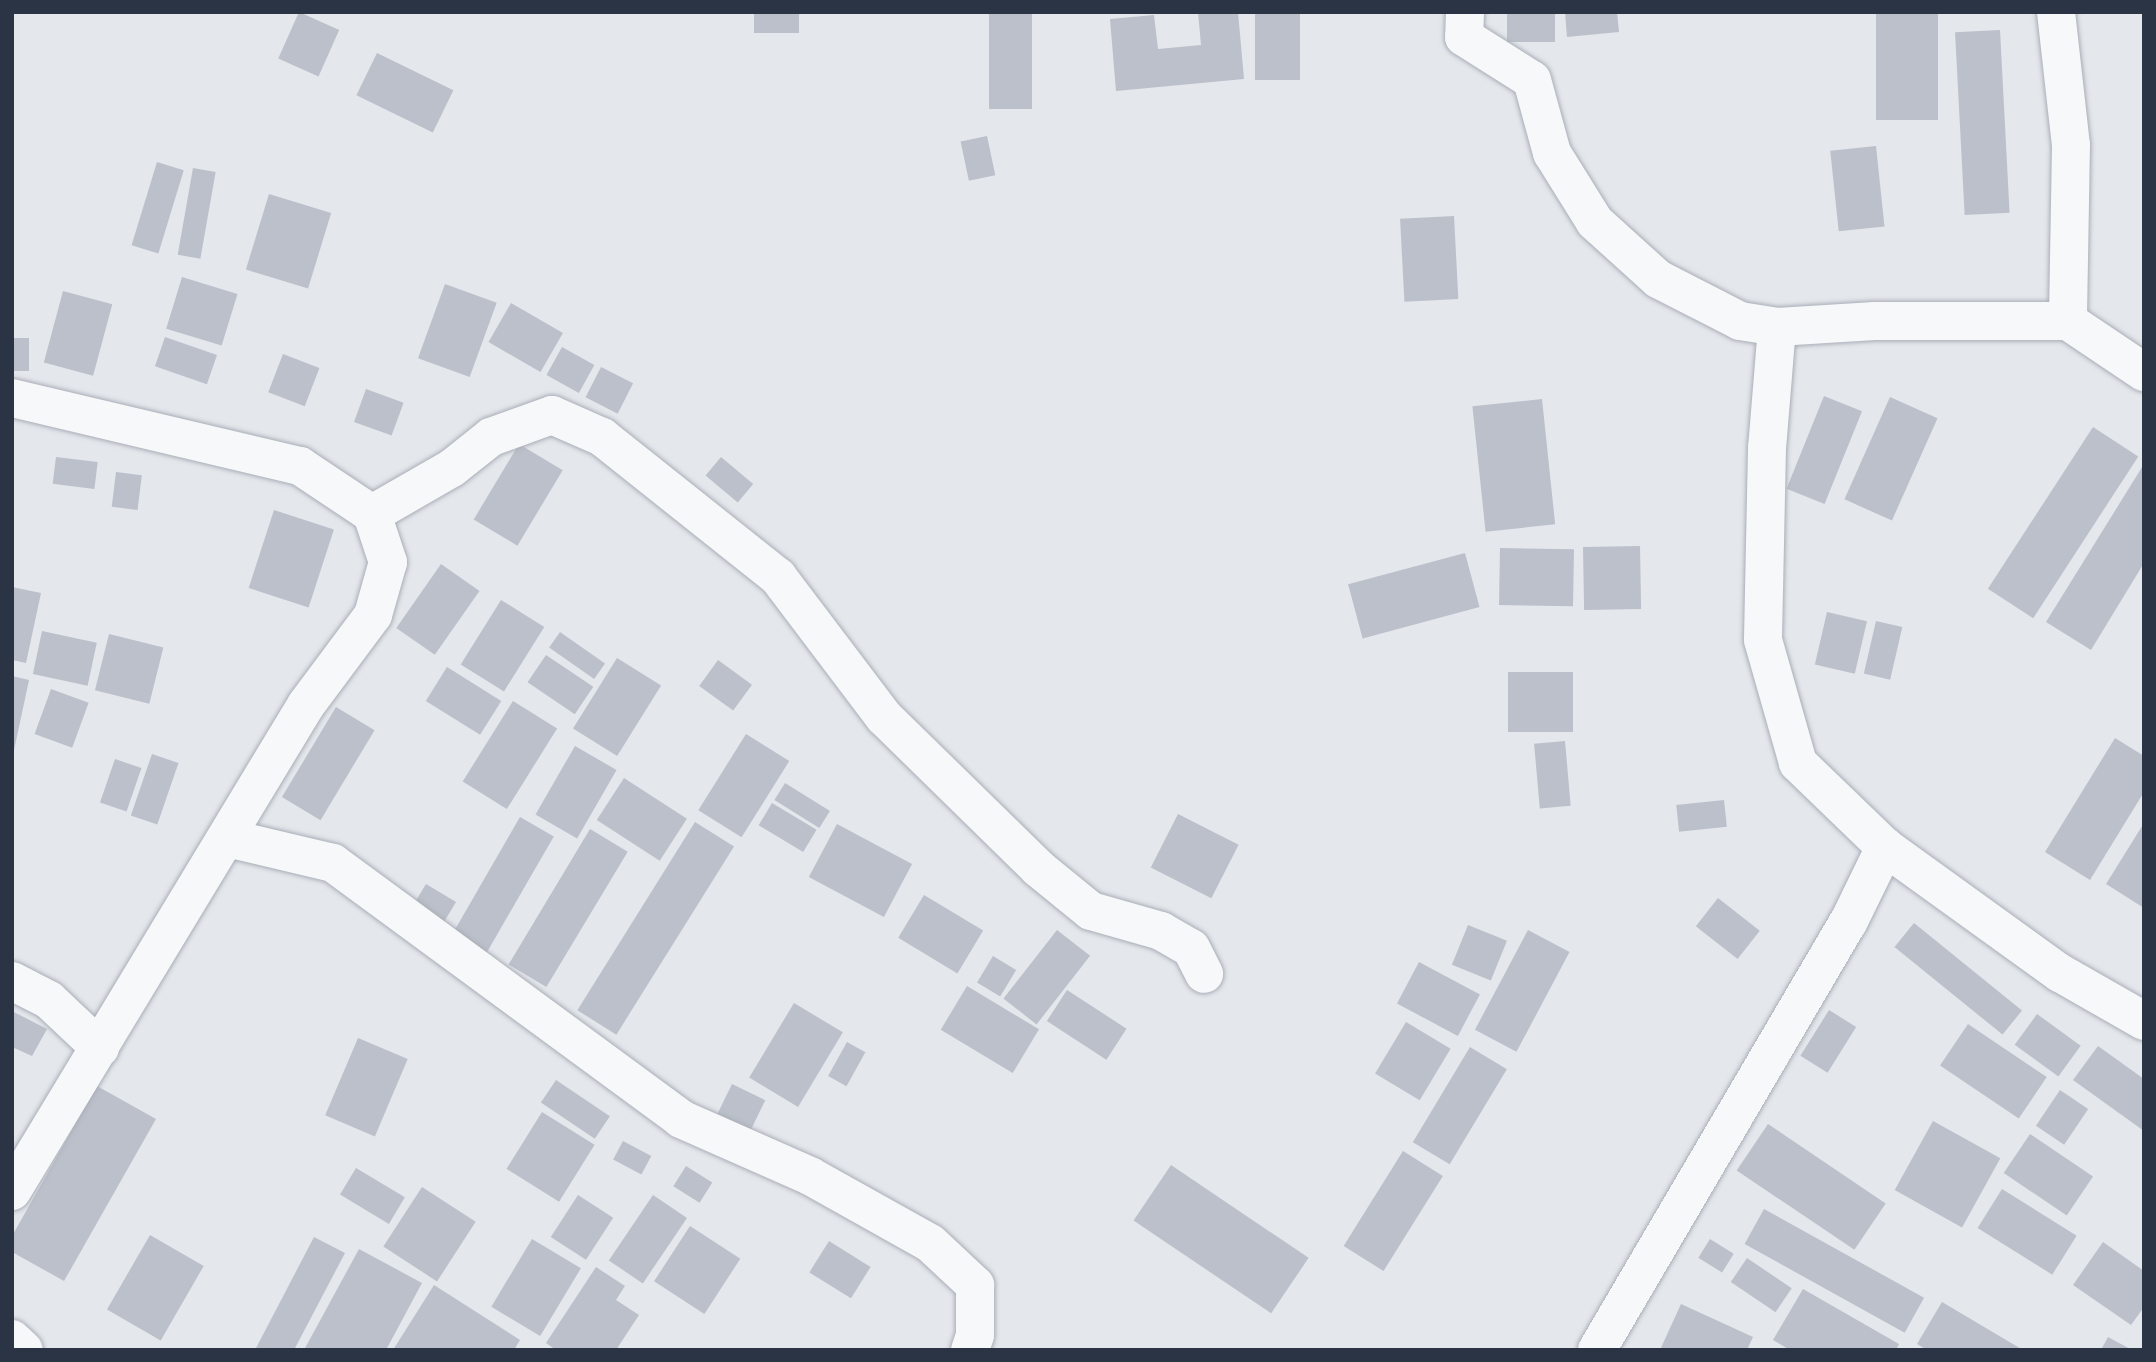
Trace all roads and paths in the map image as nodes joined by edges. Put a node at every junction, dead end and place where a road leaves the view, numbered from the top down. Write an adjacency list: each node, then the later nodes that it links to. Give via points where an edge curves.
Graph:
1 (1465, 12): 4 (street, via 1464,37 1532,80 1552,153 1595,222 1658,279 1740,321)
2 (2056, 12): 3 (street, via 2071,145)
3 (2068, 321): 4 (street, via 1875,321); 5 (street)
4 (1777, 327): 9 (street, via 1767,448 1763,640 1798,763)
5 (2144, 372)
6 (12, 398): 7 (street, via 300,466)
7 (372, 514): 8 (street, via 388,562 373,615 306,705); 10 (street, via 452,468 491,436 552,415 602,437 778,578 884,717 1038,868 1090,911 1161,931 1191,948)
8 (227, 838): 13 (street); 17 (street, via 333,863 681,1119 810,1176 930,1243 975,1285 975,1335)
9 (1885, 847): 12 (street, via 2060,973); 18 (street, via 1849,923)
10 (1204, 974)
11 (12, 981): 13 (street, via 49,1000)
12 (2144, 1021)
13 (100, 1048): 14 (street)
14 (12, 1191)
15 (12, 1339): 16 (street)
16 (24, 1350)
17 (970, 1350)
18 (1597, 1350)

